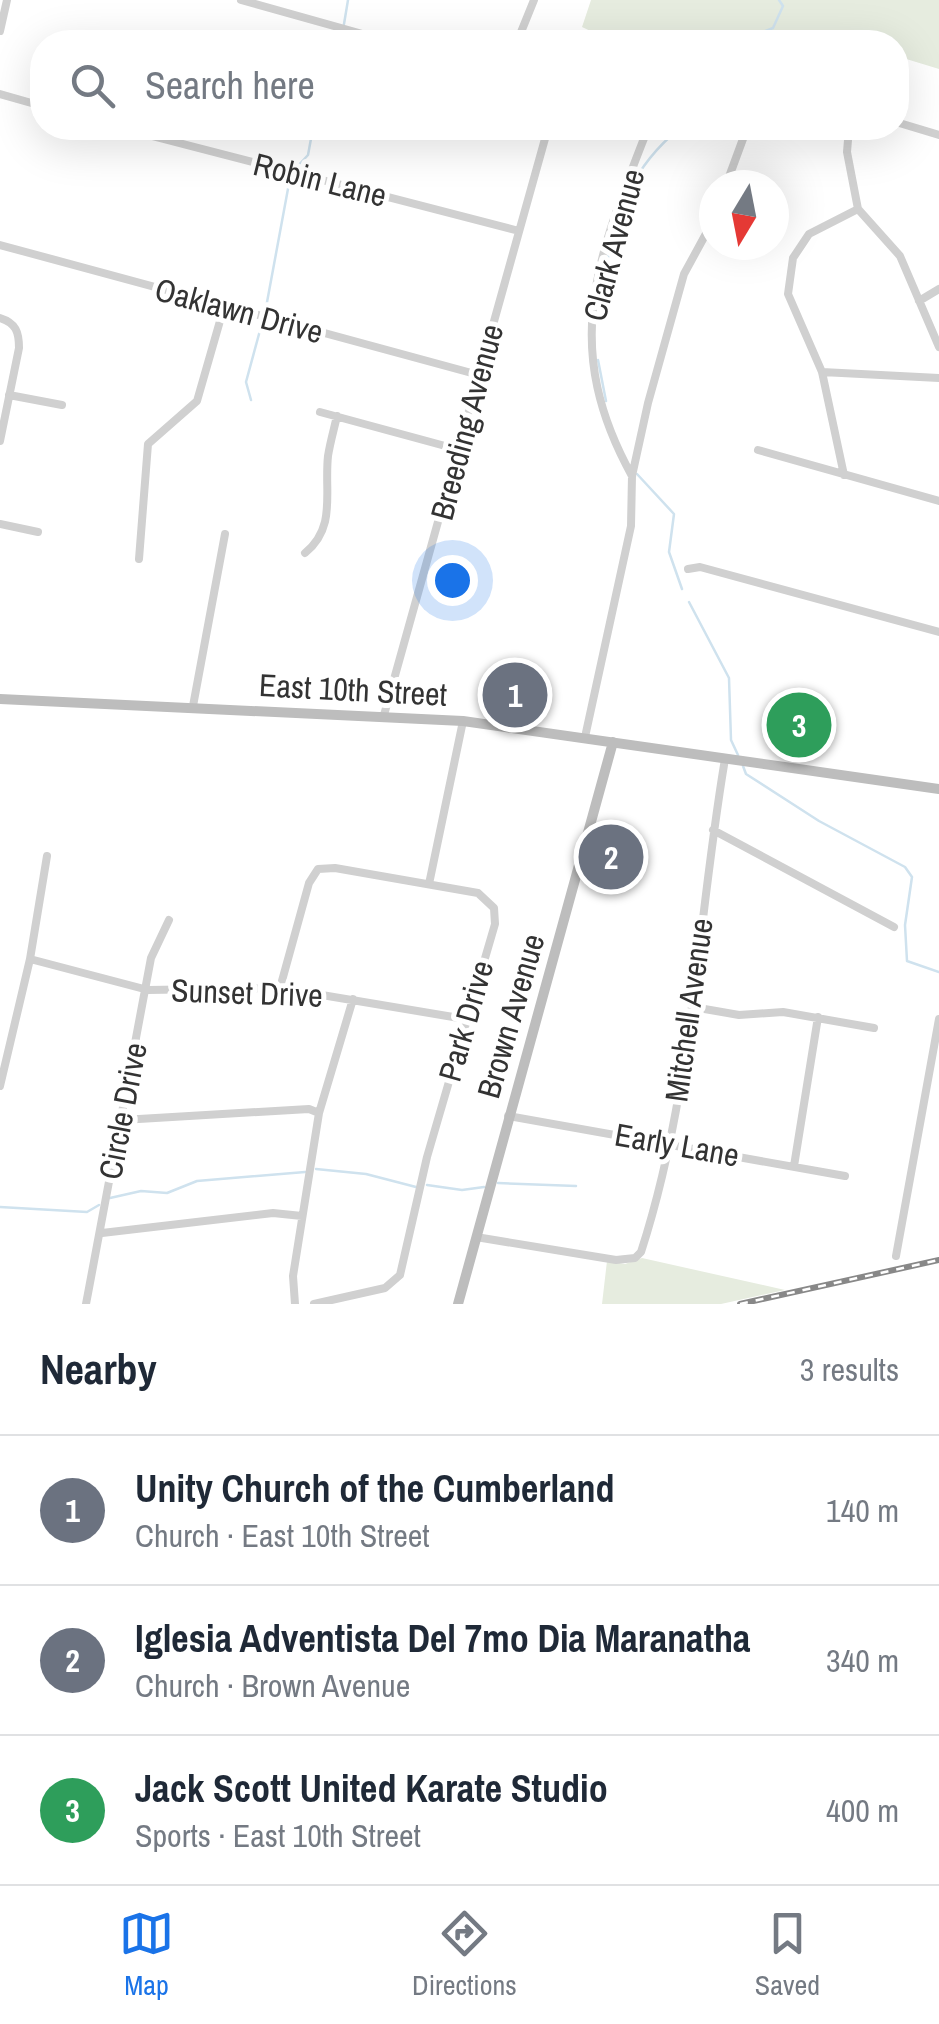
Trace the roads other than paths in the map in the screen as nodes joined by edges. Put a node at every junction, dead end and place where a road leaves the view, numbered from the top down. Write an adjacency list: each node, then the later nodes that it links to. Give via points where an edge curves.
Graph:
1 (8, 0): 5 (street)
2 (241, 0): 4 (street)
3 (534, 0): 7 (street)
4 (277, 5): 6 (street)
5 (0, 30)
6 (355, 30)
7 (522, 30)
8 (0, 94): 9 (street)
9 (30, 103)
10 (909, 126): 11 (street)
11 (939, 135)
12 (167, 140): 19 (street, Robin Lane)
13 (545, 140): 19 (street, Breeding Avenue)
14 (644, 140): 38 (street, Clark Avenue, via 608,242 589,330 606,422)
15 (743, 140): 17 (street)
16 (848, 140): 18 (street)
17 (732, 170)
18 (858, 209): 23 (street, via 892,243); 27 (street, via 809,234 793,258 793,312)
19 (520, 231): 28 (street, Breeding Avenue)
20 (0, 245): 24 (street, Oaklawn Drive)
21 (699, 246): 38 (street, via 684,274)
22 (939, 289): 23 (street)
23 (920, 300): 26 (street)
24 (224, 307): 28 (street, Oaklawn Drive); 44 (street, via 196,400 148,444)
25 (0, 318): 30 (street, via 19,332)
26 (939, 347)
27 (822, 372): 29 (street); 37 (street)
28 (479, 375): 35 (street, Breeding Avenue)
29 (939, 378)
30 (9, 395): 31 (street); 34 (street)
31 (62, 405)
32 (320, 412): 33 (street)
33 (337, 416): 35 (street); 43 (street, via 328,454 327,514 321,537)
34 (0, 442)
35 (460, 450): 49 (street, Breeding Avenue)
36 (758, 450): 37 (street)
37 (844, 475): 39 (street)
38 (632, 476): 51 (street, via 631,526)
39 (939, 500)
40 (0, 524): 41 (street)
41 (38, 532)
42 (225, 534): 48 (street)
43 (304, 553)
44 (140, 559)
45 (688, 569): 46 (street, via 786,588)
46 (939, 632)
47 (0, 699): 48 (main road, East 10th Street)
48 (193, 706): 49 (main road, East 10th Street)
49 (384, 715): 50 (main road, East 10th Street)
50 (463, 721): 51 (main road, East 10th Street); 57 (street)
51 (584, 737): 52 (main road, East 10th Street)
52 (612, 742): 53 (main road, East 10th Street); 73 (main road, Brown Avenue)
53 (726, 758): 54 (main road, East 10th Street); 55 (street, Mitchell Avenue)
54 (939, 789)
55 (714, 830): 59 (street); 64 (street, Mitchell Avenue)
56 (47, 856): 60 (street)
57 (430, 884): 61 (street, via 318,869); 66 (street, Park Drive, via 478,893 496,916)
58 (169, 920): 62 (street, Circle Drive, via 151,958)
59 (894, 926)
60 (30, 959): 62 (street, Sunset Drive); 70 (street)
61 (280, 988): 62 (street, Sunset Drive); 63 (street, Sunset Drive)
62 (148, 990): 74 (street, Circle Drive)
63 (353, 999): 66 (street, Sunset Drive); 72 (street)
64 (693, 1007): 65 (street); 75 (street, Mitchell Avenue)
65 (818, 1018): 68 (street); 76 (street)
66 (466, 1019): 84 (street, Park Drive, via 400,1275 385,1288)
67 (939, 1019): 69 (street)
68 (874, 1028)
69 (937, 1031): 81 (street)
70 (4, 1039): 71 (street)
71 (0, 1086)
72 (319, 1113): 74 (street); 78 (street)
73 (508, 1116): 75 (street, Early Lane); 80 (main road, Brown Avenue)
74 (122, 1120): 79 (street, Circle Drive)
75 (670, 1143): 76 (street, Early Lane); 80 (street, Mitchell Avenue, via 636,1258)
76 (794, 1166): 77 (street, Early Lane)
77 (845, 1176)
78 (302, 1216): 79 (street, via 273,1213); 83 (street)
79 (102, 1233): 82 (street, Circle Drive)
80 (476, 1237): 85 (main road, Brown Avenue)
81 (896, 1256)
82 (86, 1304)
83 (295, 1304)
84 (314, 1304)
85 (458, 1304)

